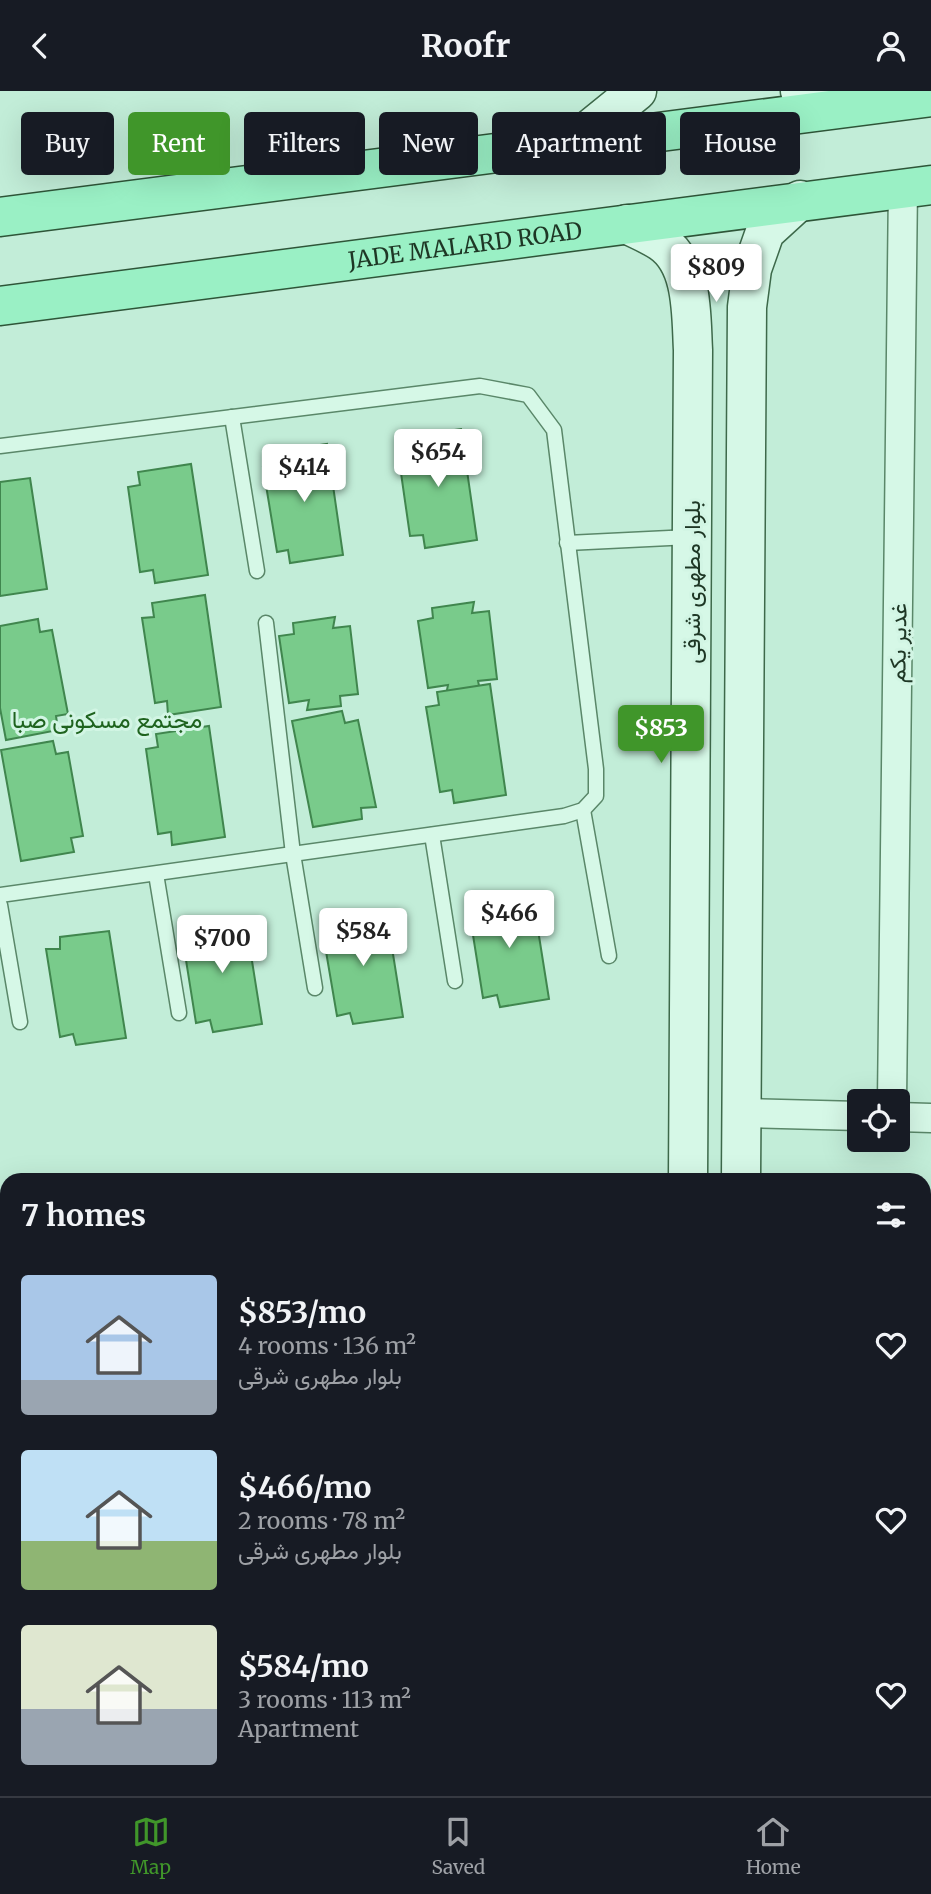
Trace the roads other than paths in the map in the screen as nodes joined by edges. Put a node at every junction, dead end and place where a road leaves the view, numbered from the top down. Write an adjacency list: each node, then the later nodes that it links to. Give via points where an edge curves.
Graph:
1 (637, 91): 5 (main road)
2 (800, 91): 4 (main road)
3 (931, 97): 4 (main road)
4 (859, 104): 6 (main road)
5 (611, 112)
6 (666, 130)
7 (492, 153): 10 (main road)
8 (917, 185): 9 (main road, JADE MALARD ROAD); 32 (street, غدیر یکم)
9 (800, 200): 11 (main road, JADE MALARD ROAD); 13 (main road, via 765,232 752,269)
10 (0, 217)
11 (627, 225): 12 (main road, JADE MALARD ROAD); 14 (main road, بلوار مطهری شرقی, via 663,243 678,260 690,294)
12 (0, 306)
13 (746, 350): 14 (main road, via 727,333 706,335); 33 (main road)
14 (693, 351): 17 (main road, بلوار مطهری شرقی)
15 (232, 417): 16 (lane); 18 (lane, via 480,386 528,395 554,430); 19 (lane)
16 (0, 446)
17 (692, 537): 18 (lane); 37 (main road, بلوار مطهری شرقی)
18 (567, 543): 21 (lane, via 596,769 596,796)
19 (257, 571)
20 (266, 623): 23 (lane)
21 (583, 810): 22 (lane); 27 (lane)
22 (432, 835): 23 (lane); 28 (lane)
23 (293, 855): 24 (lane); 29 (lane)
24 (156, 874): 25 (lane); 30 (lane)
25 (0, 895)
26 (0, 905): 31 (lane)
27 (609, 957)
28 (455, 981)
29 (315, 988)
30 (179, 1013)
31 (20, 1022)
32 (892, 1089)
33 (741, 1113): 34 (street); 38 (main road)
34 (847, 1116)
35 (910, 1117): 36 (street)
36 (931, 1118)
37 (688, 1173)
38 (741, 1173)

